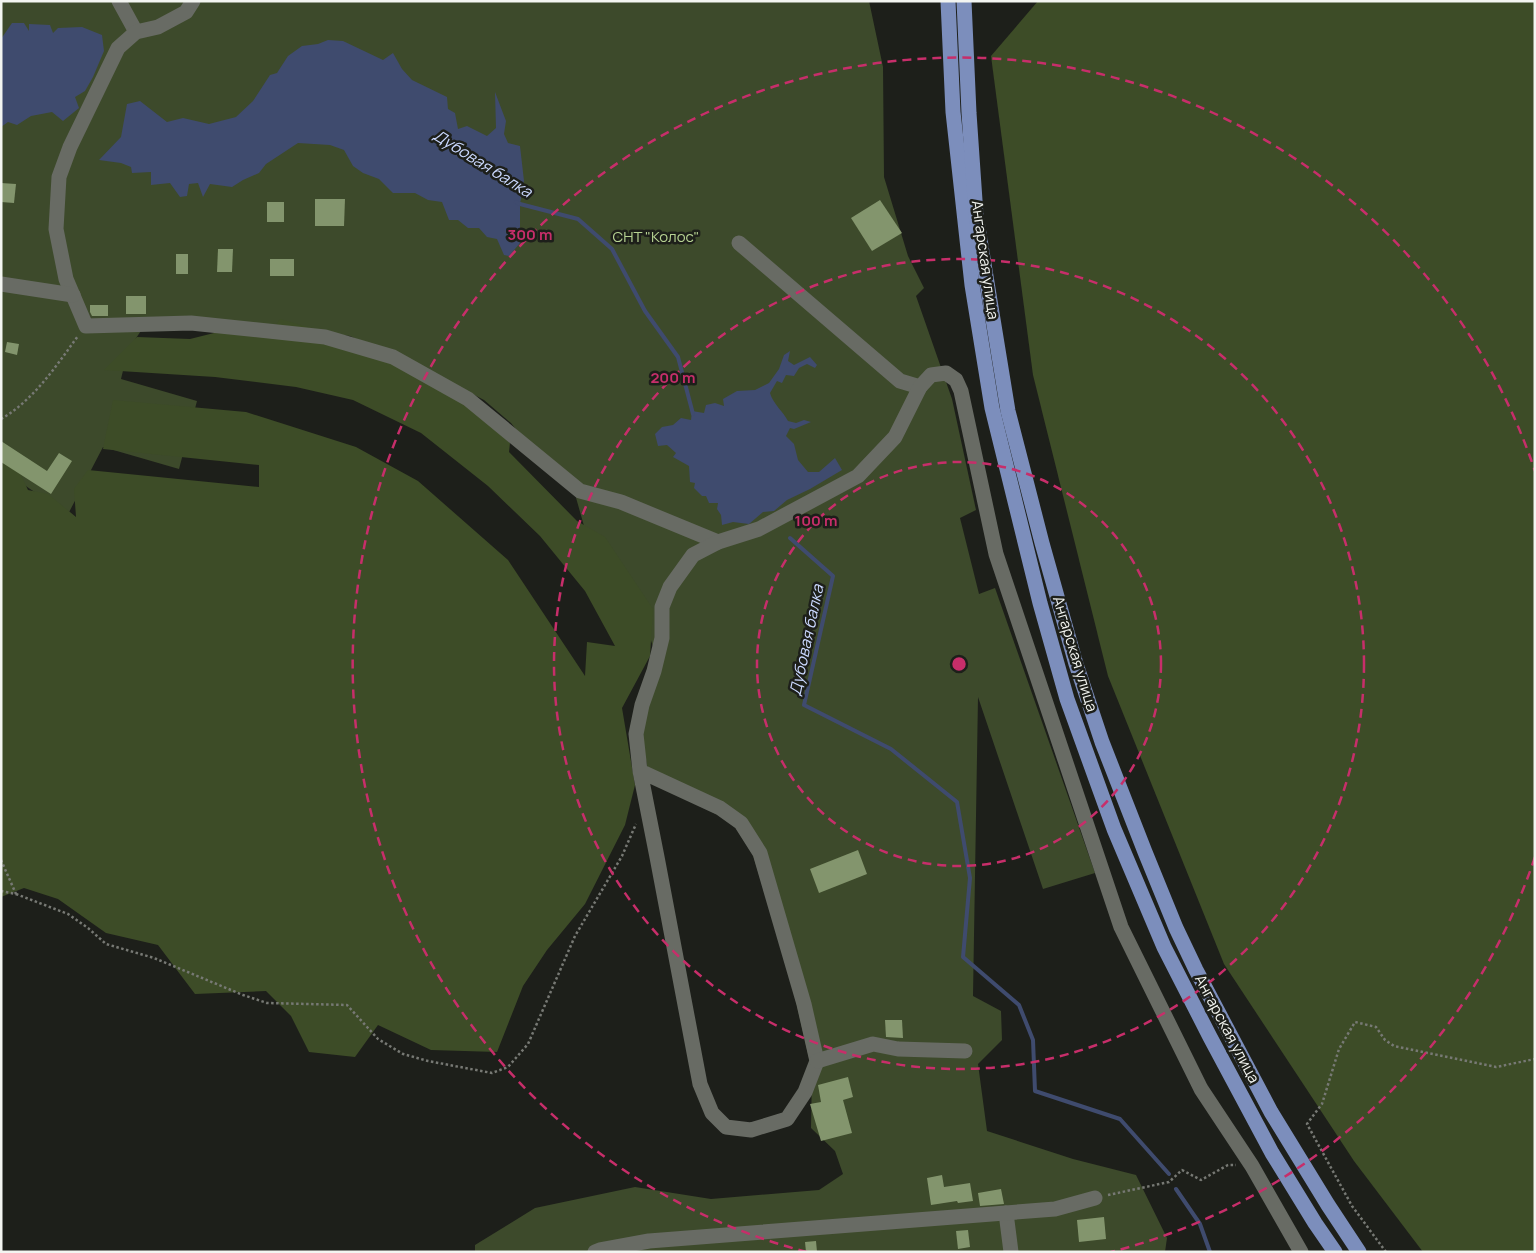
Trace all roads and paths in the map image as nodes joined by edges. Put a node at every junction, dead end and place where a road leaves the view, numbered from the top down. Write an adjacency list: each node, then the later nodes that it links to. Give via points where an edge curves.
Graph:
1 (120, 1): 5 (street)
2 (193, 1): 5 (street, via 186,12 158,27)
3 (948, 1): 27 (main road, Ангарская улица, via 953,112 972,285 992,408 1066,699 1114,829 1164,947 1272,1153)
4 (964, 1): 28 (main road, Ангарская улица, via 976,215 1008,410 1076,664 1145,852 1196,970 1271,1112)
5 (136, 32): 8 (street, via 118,48 59,177 56,229)
6 (739, 243): 10 (street, via 900,381)
7 (1, 284): 8 (street)
8 (72, 295): 9 (street)
9 (86, 326): 11 (path, via 45,379 15,411); 12 (street, via 191,323 326,337 393,357 468,399 580,491 621,502)
10 (920, 387): 12 (street, via 895,437 858,476 759,529); 21 (street, via 931,375 946,373 956,380 961,391 996,554 1121,927 1201,1089)
11 (1, 419)
12 (718, 542): 13 (street, via 693,555 670,587 662,607 662,638 636,734)
13 (640, 771): 14 (street); 20 (street, via 720,808 741,823 751,838 760,853 804,1004)
14 (646, 802): 17 (path, via 622,856 575,936 528,1044 508,1067 492,1073 404,1054 378,1039 348,1005 267,1004 154,958 106,944 68,914); 20 (street, via 700,1084 712,1113 726,1127 751,1130 787,1119 805,1092)
15 (1, 860): 17 (path)
16 (1, 892): 17 (path)
17 (16, 894)
18 (965, 1051): 20 (street, via 898,1049 873,1044)
19 (1535, 1058): 29 (path, via 1496,1067 1394,1046 1376,1027 1355,1022 1339,1049 1322,1104 1307,1124 1352,1206)
20 (817, 1061)
21 (1252, 1166): 22 (path, via 1228,1165 1201,1180 1182,1170 1169,1182); 26 (street)
22 (1095, 1198): 23 (street, via 1055,1209)
23 (1006, 1213): 24 (street, via 649,1241); 25 (street)
24 (595, 1252)
25 (1012, 1252)
26 (1300, 1252)
27 (1335, 1252)
28 (1359, 1252)
29 (1386, 1252)

